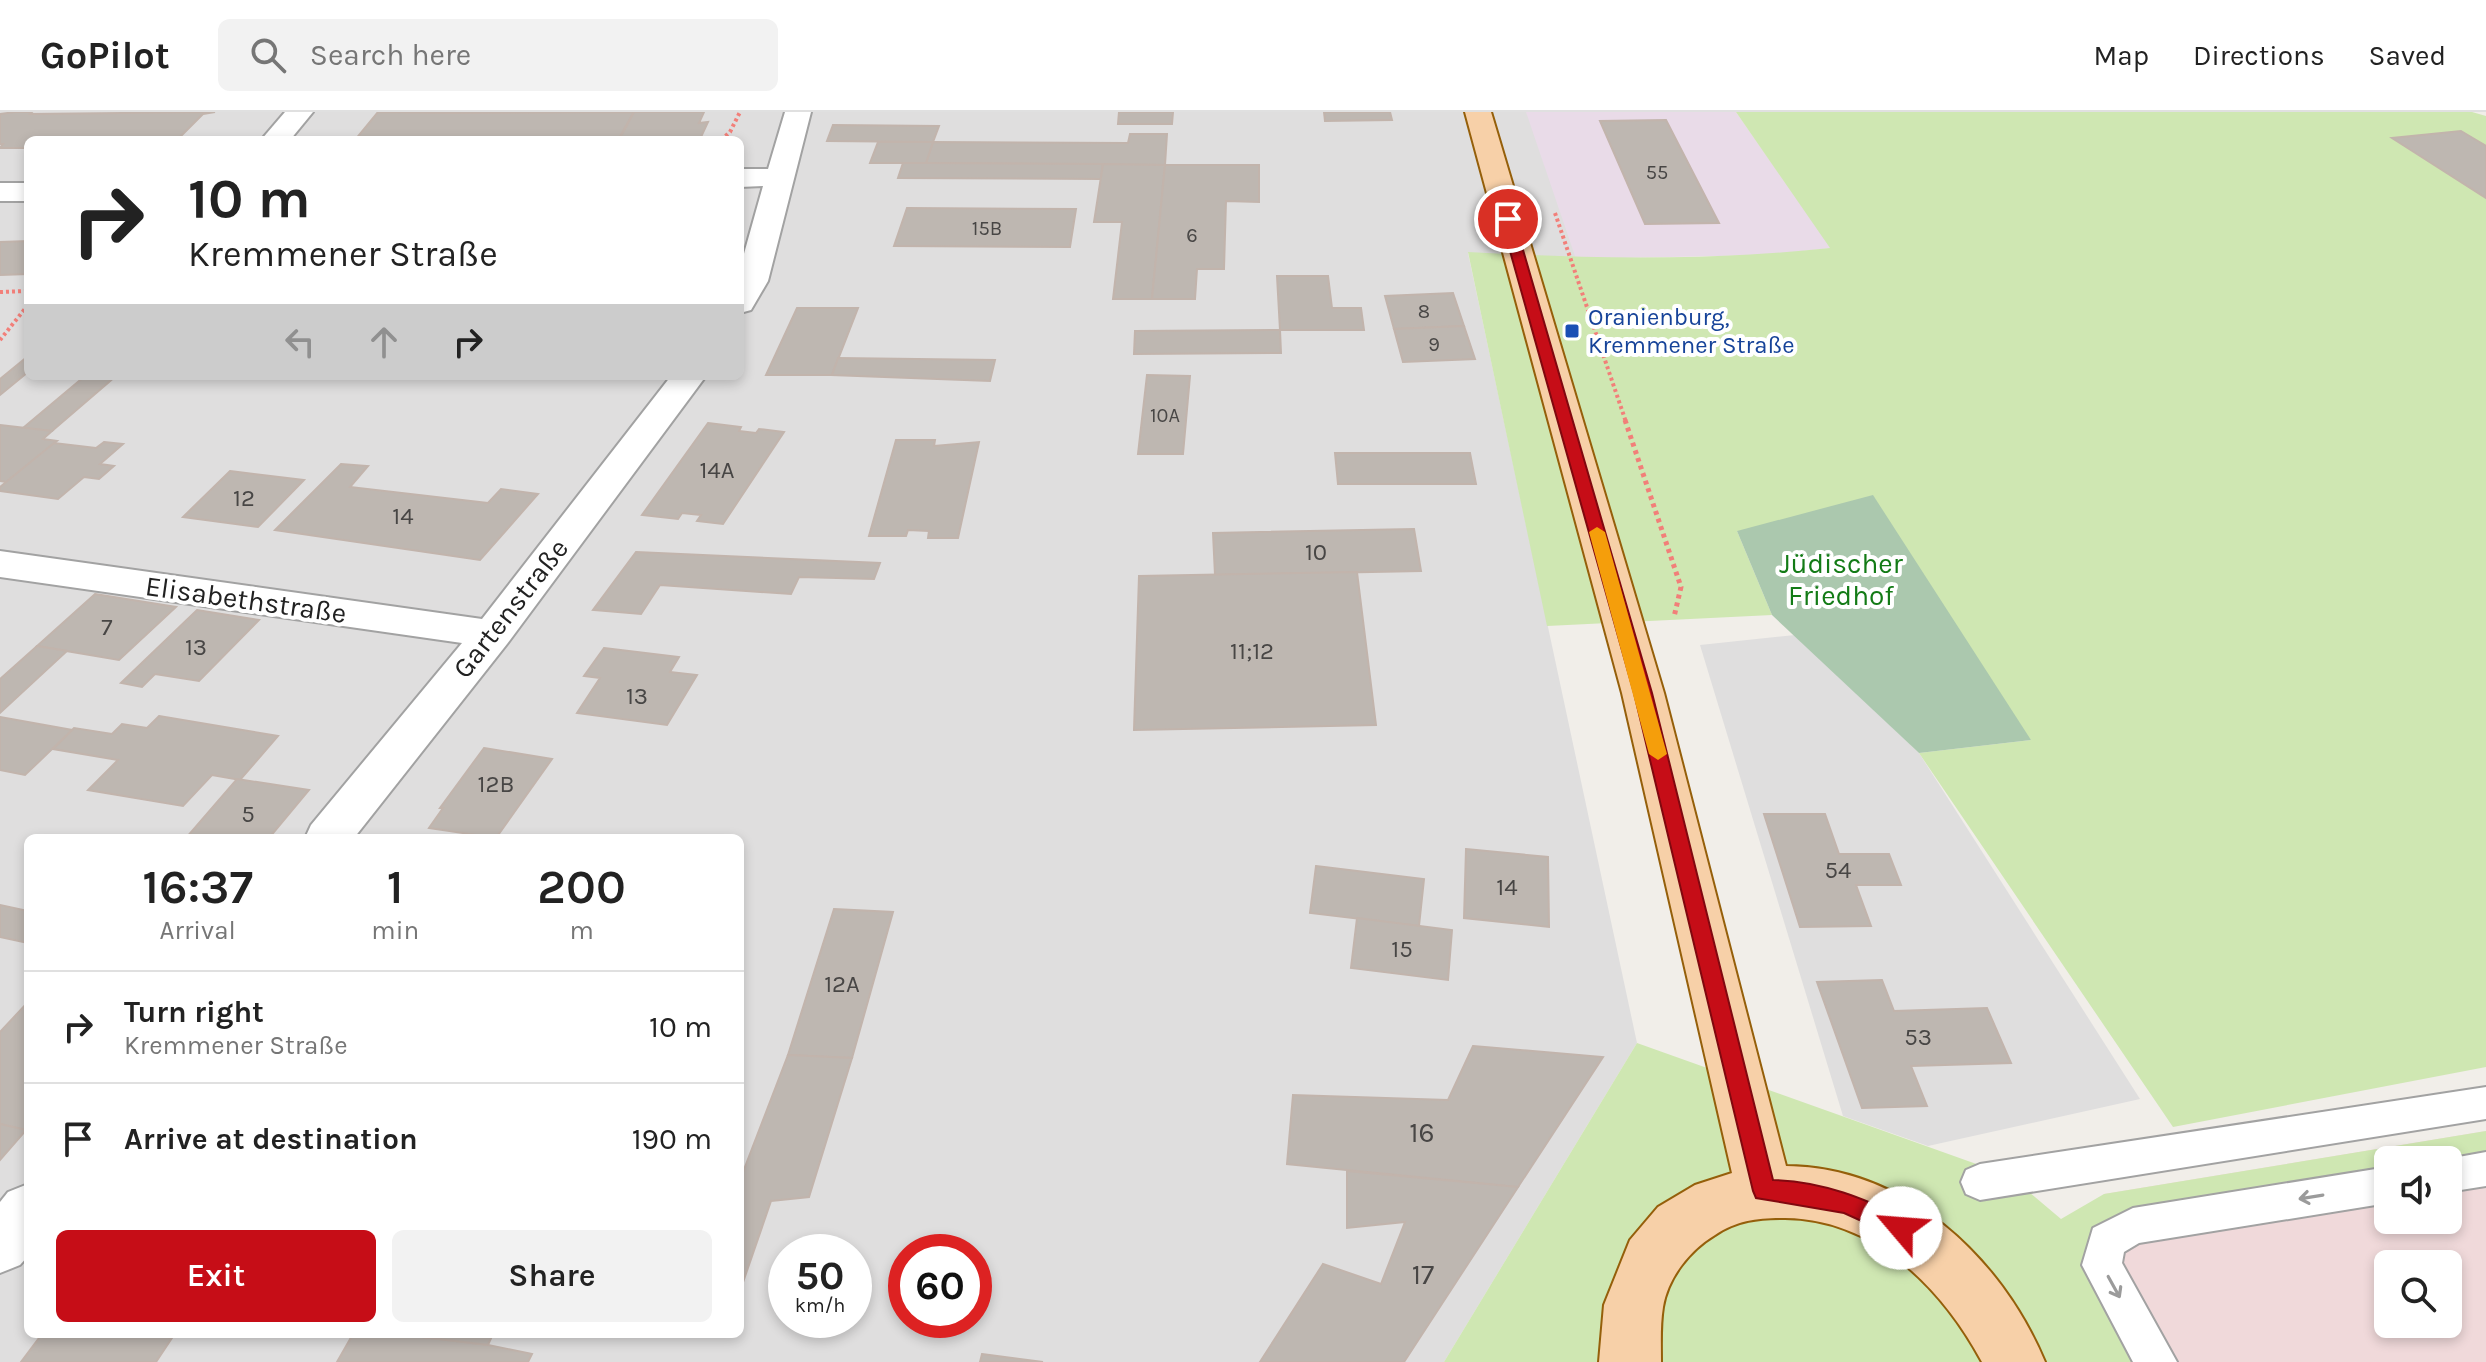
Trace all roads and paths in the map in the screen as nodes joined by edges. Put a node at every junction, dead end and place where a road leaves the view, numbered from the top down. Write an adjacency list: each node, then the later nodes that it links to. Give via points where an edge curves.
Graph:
1 (300, 112): 5 (street)
2 (740, 112): 6 (path)
3 (798, 112): 8 (street)
4 (1478, 112): 26 (main road, via 1643,693)
5 (279, 136)
6 (726, 136)
7 (744, 179): 8 (street)
8 (779, 186): 11 (street); 14 (street)
9 (0, 192): 10 (street)
10 (24, 192)
11 (744, 194)
12 (24, 291): 13 (path)
13 (0, 292)
14 (744, 296)
15 (24, 310): 16 (path)
16 (0, 340)
17 (686, 380): 19 (street, Gartenstraße)
18 (0, 564): 19 (street, Elisabethstraße)
19 (492, 634): 20 (street, Gartenstraße)
20 (331, 834)
21 (2486, 1103): 24 (lane)
22 (2486, 1169): 23 (lane)
23 (2462, 1173)
24 (1980, 1182)
25 (2374, 1187): 31 (lane, one-way to 31, via 2133,1226 2107,1241 2102,1265)
26 (1764, 1191): 29 (main road, via 1712,1204 1689,1216 1652,1252 1632,1302); 30 (main road, via 1847,1202 1901,1228 1968,1286 1987,1309)
27 (24, 1216): 28 (street)
28 (0, 1246)
29 (1630, 1362)
30 (2014, 1362)
31 (2156, 1362)

